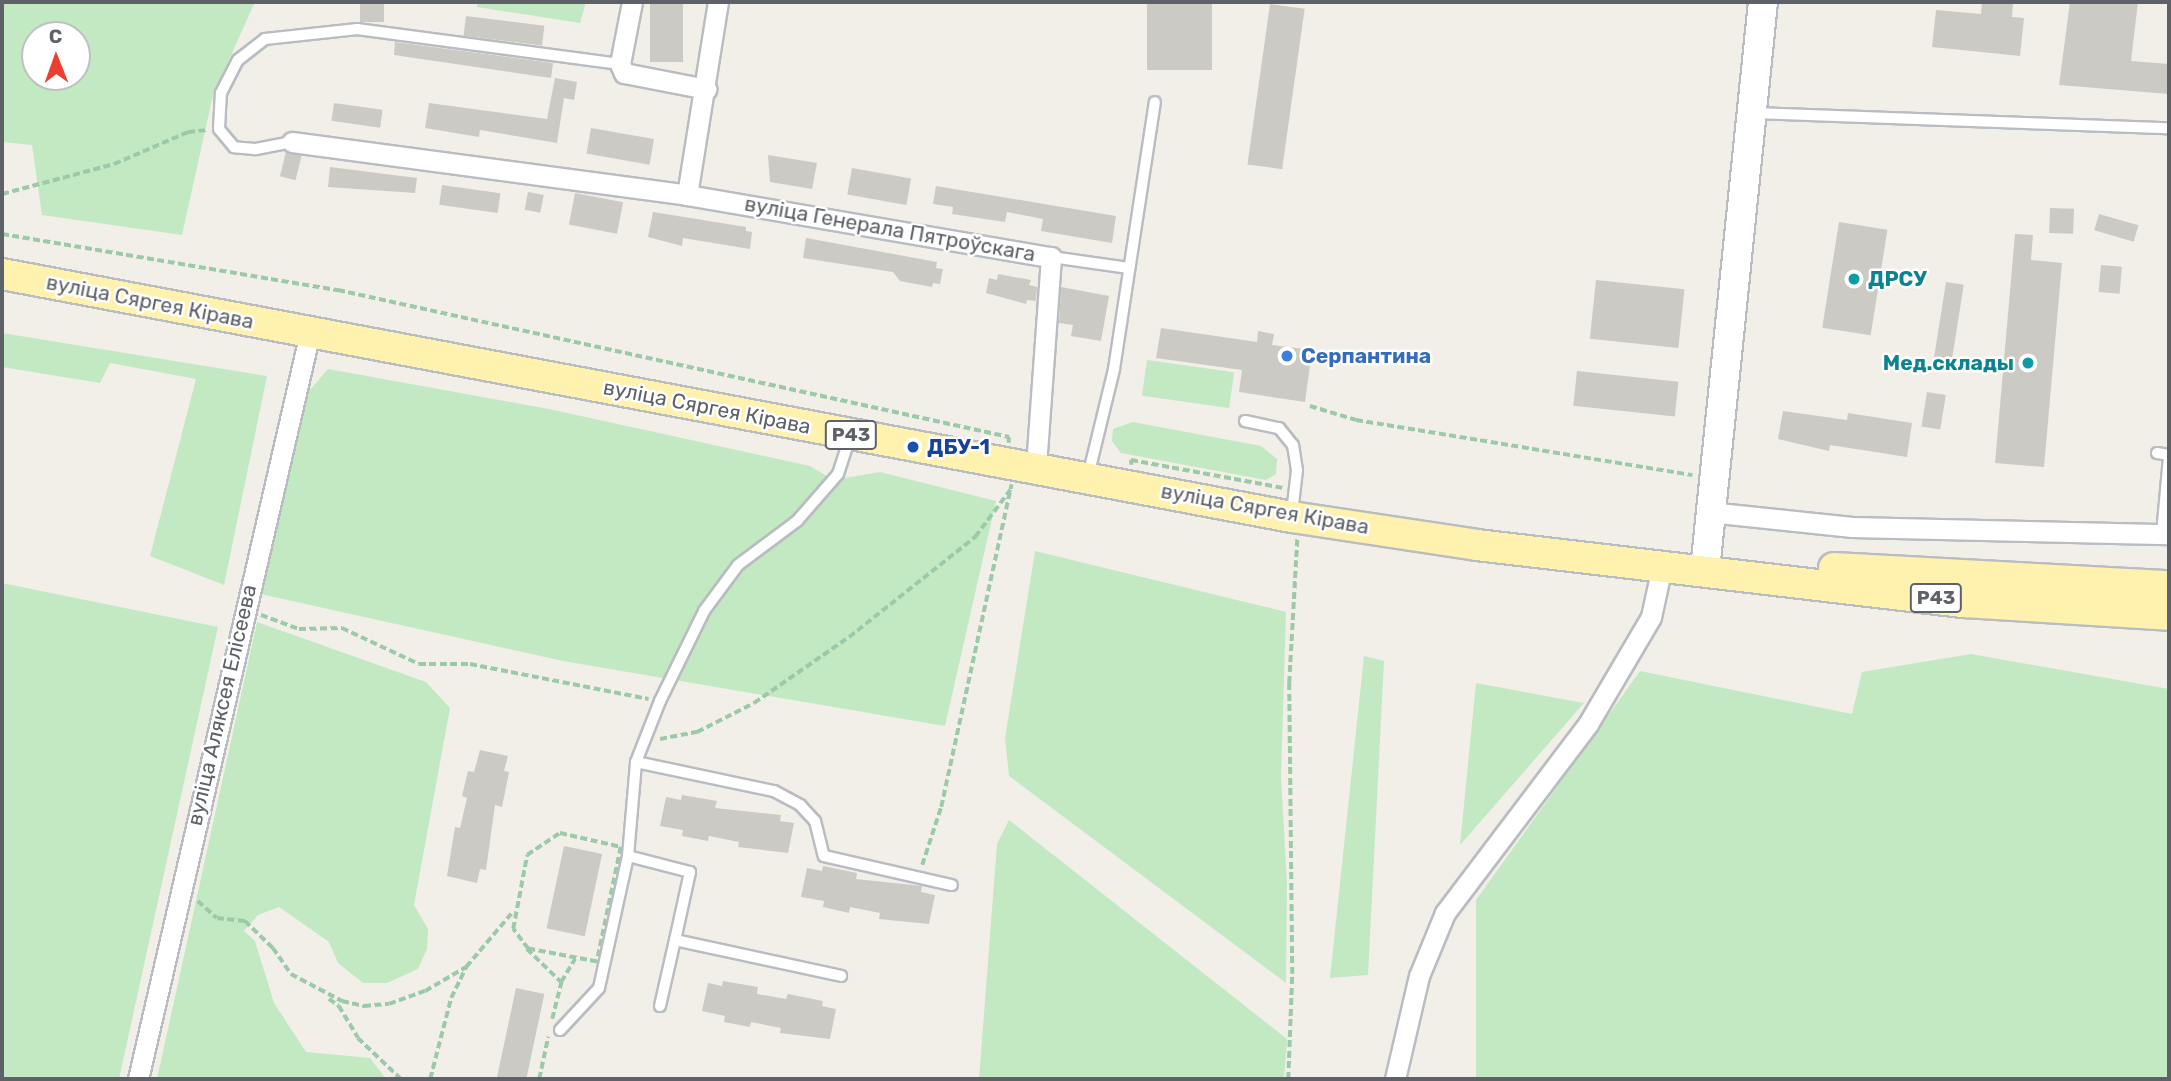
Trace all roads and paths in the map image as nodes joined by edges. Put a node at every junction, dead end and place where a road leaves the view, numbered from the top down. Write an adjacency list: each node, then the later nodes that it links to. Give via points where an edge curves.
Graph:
1 (632, 2): 4 (street)
2 (718, 2): 5 (street)
3 (1763, 2): 7 (street)
4 (620, 64): 5 (street, via 626,74); 9 (lane, via 357,29 265,39 238,60 221,93)
5 (706, 89): 12 (street)
6 (1154, 102): 15 (lane)
7 (1752, 113): 8 (lane); 27 (street)
8 (2169, 128)
9 (219, 129): 10 (lane, via 234,147 255,149); 11 (path, via 188,132 114,164)
10 (292, 142): 12 (street, вуліца Генерала Пятроўскага)
11 (2, 194)
12 (687, 195): 14 (street, вуліца Генерала Пятроўскага)
13 (2, 234): 21 (path, via 338,290)
14 (1051, 257): 15 (lane); 25 (street, вуліца Генерала Пятроўскага)
15 (1129, 268): 26 (lane, via 1114,369)
16 (2, 274): 17 (main road, вуліца Сяргея Кірава / Р43)
17 (310, 332): 20 (main road, вуліца Сяргея Кірава / Р43); 34 (street, вуліца Аляксея Елісеева)
18 (1310, 406): 27 (path, via 1356,420)
19 (1245, 421): 28 (lane, via 1279,428 1288,436 1296,453)
20 (851, 435): 25 (main road, вуліца Сяргея Кірава / Р43); 36 (lane, via 838,474 797,521 738,565 711,602)
21 (1009, 437)
22 (2157, 453): 23 (lane)
23 (2169, 456): 30 (lane)
24 (1131, 460): 28 (path)
25 (1036, 468): 26 (main road, вуліца Сяргея Кірава / Р43)
26 (1088, 477): 28 (main road, вуліца Сяргея Кірава / Р43)
27 (1713, 478): 29 (street)
28 (1292, 503): 31 (main road, вуліца Сяргея Кірава / Р43); 57 (path, via 1297,537 1289,683 1292,974)
29 (1709, 512): 30 (street, via 1852,527); 32 (street)
30 (2166, 534)
31 (1662, 566): 32 (main road, вуліца Сяргея Кірава / Р43); 58 (street, via 1651,617 1588,724 1445,913 1419,976)
32 (1705, 570): 33 (main road, вуліца Сяргея Кірава / Р43, via 1827,568); 35 (main road, вуліца Сяргея Кірава / Р43, via 1965,602)
33 (2169, 586)
34 (243, 608): 36 (path, via 299,629 342,628 419,664 470,664); 43 (street, вуліца Аляксея Елісеева)
35 (2169, 615)
36 (660, 701): 37 (lane)
37 (640, 745): 38 (lane); 41 (path, via 697,732 754,703 849,637 975,537 1012,489 941,807)
38 (636, 762): 40 (lane); 41 (lane, via 784,795 821,829 824,856)
39 (621, 846): 44 (path, via 560,833 547,839 527,855)
40 (628, 856): 45 (lane, via 691,873); 53 (lane, via 599,988)
41 (918, 877): 42 (lane)
42 (953, 885)
43 (182, 887): 51 (path, via 216,918 245,921 274,948 291,974); 54 (street, вуліца Аляксея Елісеева)
44 (513, 912): 46 (path, via 513,929); 49 (path)
45 (675, 940): 50 (lane); 52 (lane)
46 (523, 945): 47 (path); 47 (path, via 561,982 573,960)
47 (579, 959): 48 (path)
48 (597, 962)
49 (466, 967): 51 (path, via 425,991 389,1004 364,1006); 56 (path, via 451,998)
50 (841, 976)
51 (321, 994): 55 (path, via 339,1006 358,1038)
52 (660, 1006)
53 (560, 1030)
54 (138, 1079)
55 (401, 1079)
56 (430, 1079)
57 (1288, 1079)
58 (1395, 1079)

